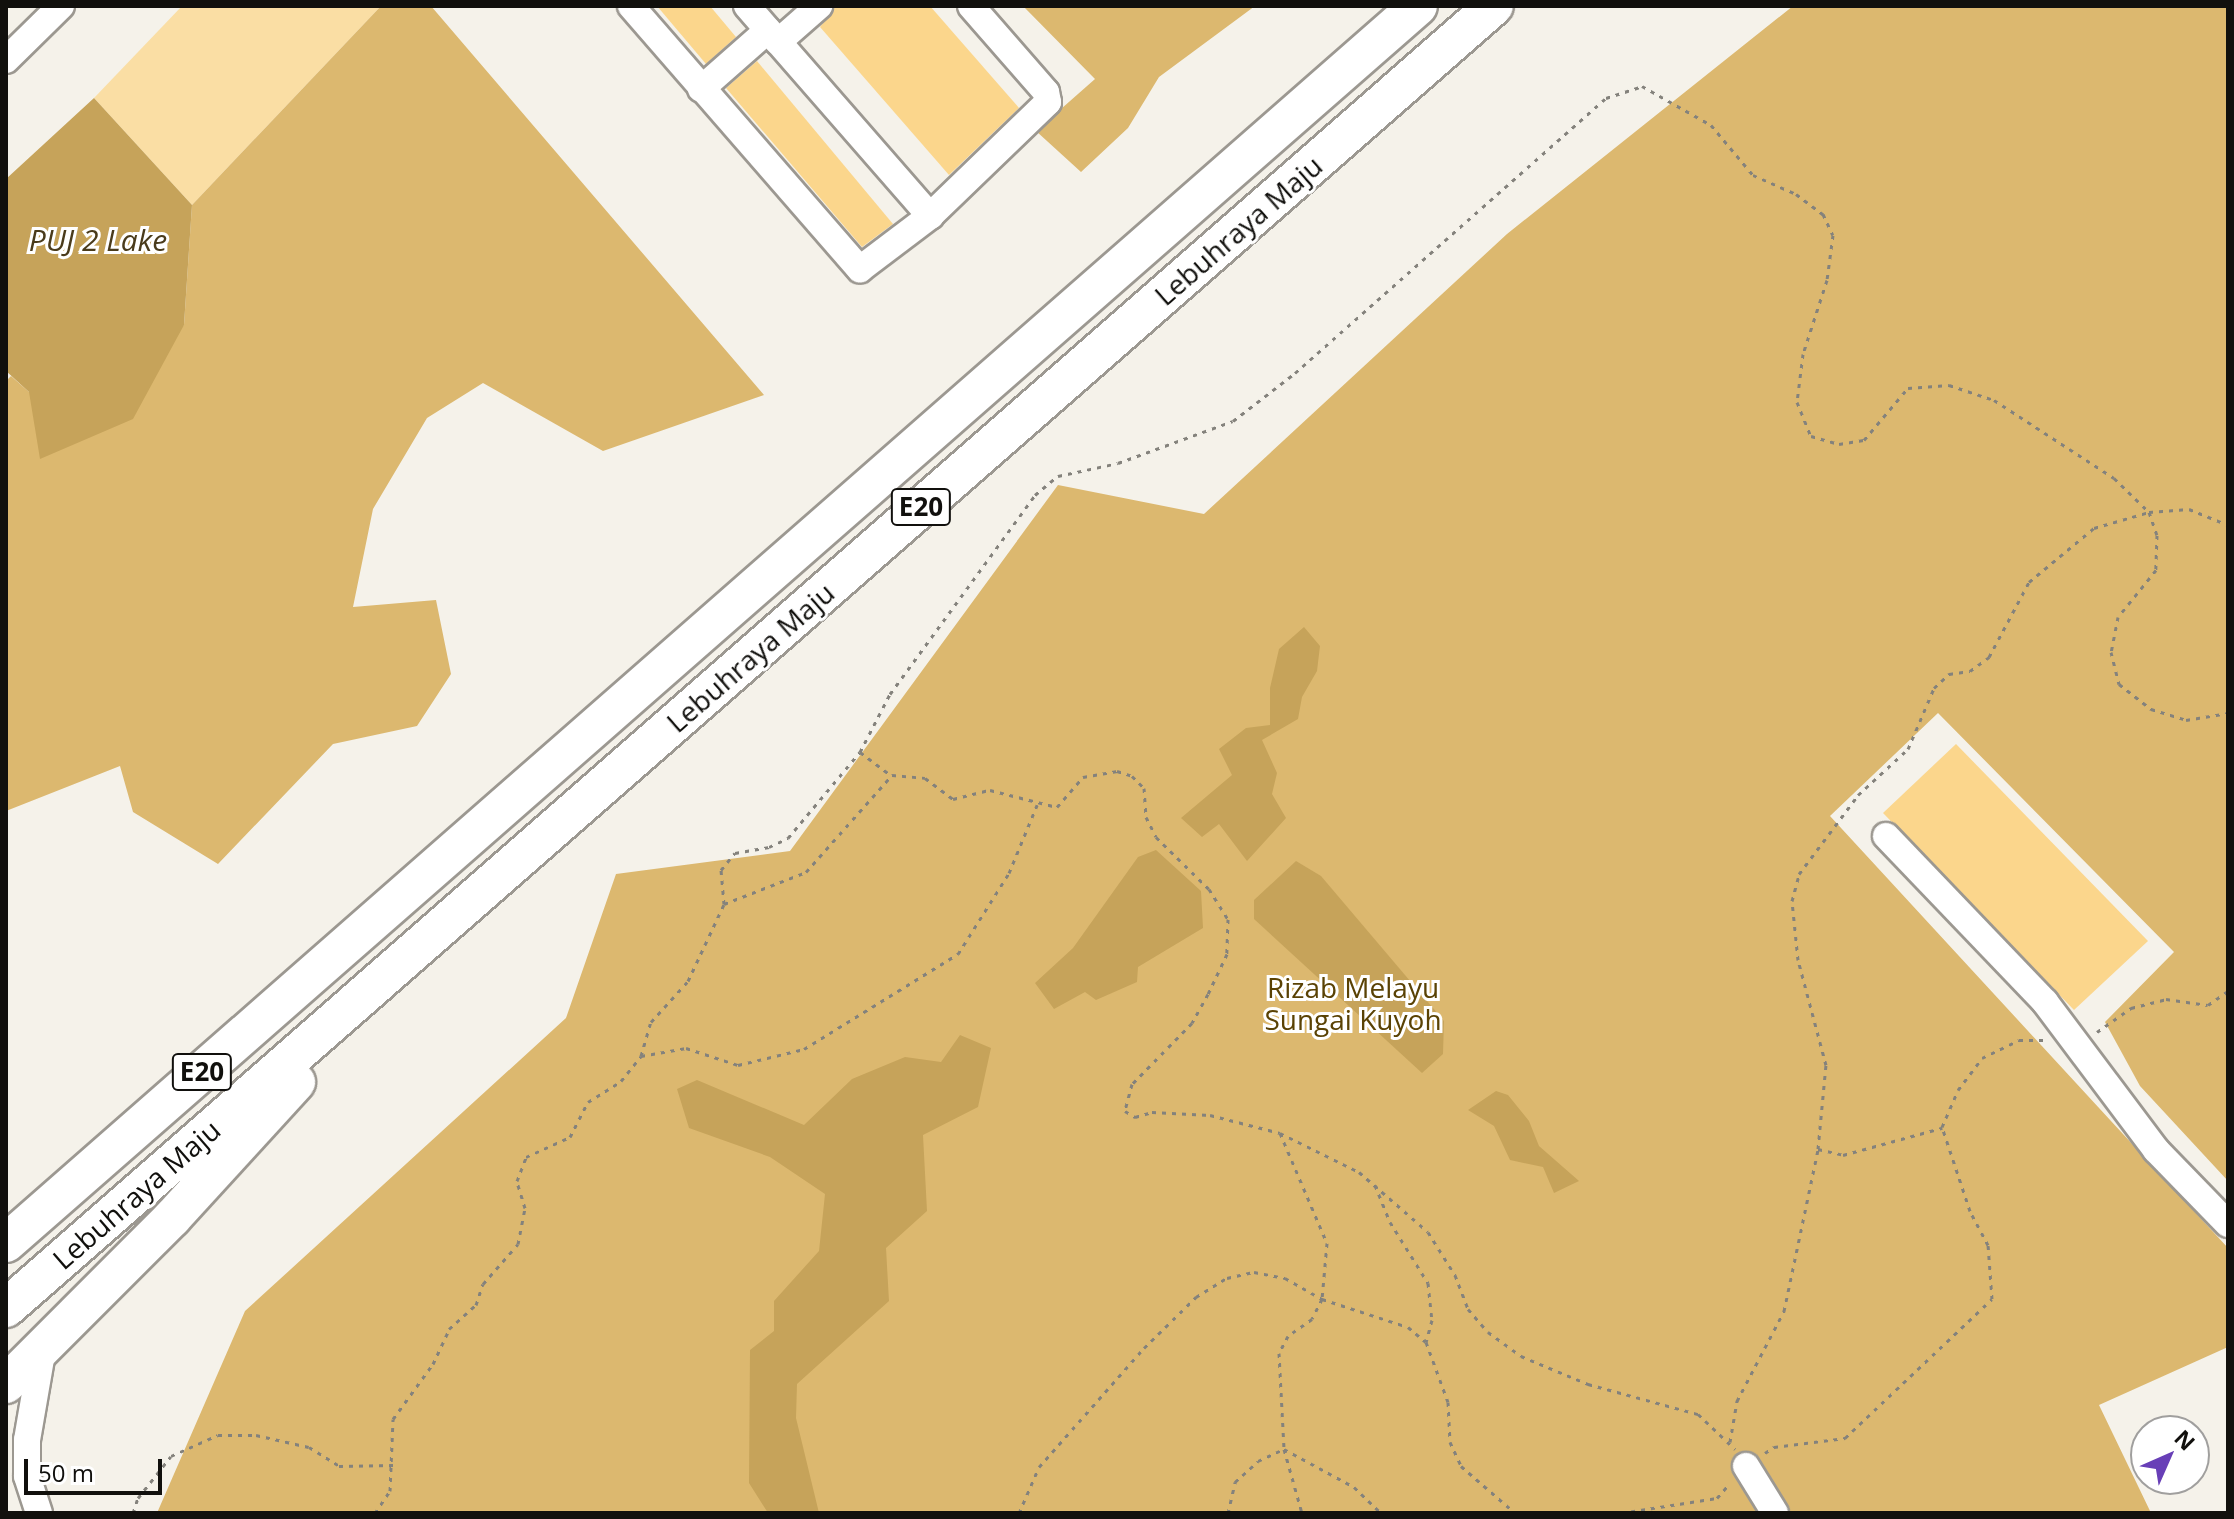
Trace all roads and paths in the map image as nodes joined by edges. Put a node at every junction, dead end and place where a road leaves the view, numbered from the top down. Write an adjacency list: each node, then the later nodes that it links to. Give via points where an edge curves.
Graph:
1 (61, 6): 9 (street)
2 (631, 6): 10 (street)
3 (747, 6): 8 (street)
4 (819, 6): 8 (street)
5 (971, 6): 11 (street, via 1046,92 1045,107)
6 (1418, 6): 19 (highway, Lebuhraya Maju / E20)
7 (1494, 6): 22 (highway, Lebuhraya Maju / E20)
8 (773, 36): 10 (street); 11 (street)
9 (6, 60)
10 (701, 89): 11 (street, via 855,266 869,266)
11 (930, 216)
12 (2149, 512): 13 (path, via 2189,509); 14 (path, via 2157,535 2156,570 2118,617 2111,652 2119,684 2151,709 2186,720); 15 (path, via 2114,478 1994,400 1949,385 1908,388 1864,440 1839,444 1811,436 1797,402 1803,354 1827,280 1833,235 1823,214 1796,194 1753,175 1711,125 1642,86 1606,98 1295,373 1233,421 1163,449 1058,476 1035,495 890,694); 27 (path, via 2094,528 2029,582 1989,657 1970,671 1949,674 1934,688 1908,749 1858,795 1799,874 1792,901 1798,960 1826,1065)
13 (2228, 525)
14 (2228, 713)
15 (860, 752): 16 (path); 20 (path, via 788,838 735,853 721,870)
16 (892, 775): 17 (path, via 925,778 953,799 990,790); 20 (path, via 806,872)
17 (1037, 805): 24 (path, via 1009,873 958,954 804,1049 738,1065 686,1048); 26 (path, via 1057,807 1083,777 1099,772 1132,776 1144,788 1146,817 1156,837 1209,889 1228,919 1227,954 1208,994 1192,1023 1132,1084 1125,1111 1135,1117 1152,1112 1210,1115)
18 (1886, 836): 23 (street)
19 (397, 901): 29 (highway, via 261,996); 31 (highway, Lebuhraya Maju / E20)
20 (724, 904): 24 (path, via 688,981 651,1022)
21 (2228, 991): 23 (path, via 2208,1005 2166,999 2131,1008)
22 (349, 1008): 33 (highway, Lebuhraya Maju / E20); 35 (highway, via 312,1065 172,1218)
23 (2080, 1043): 25 (path, via 2019,1040 1982,1058 1958,1090); 30 (street, via 2137,1126)
24 (641, 1056): 39 (path, via 621,1081 588,1102 570,1137 526,1157 517,1181 525,1208 518,1244 483,1284 476,1305 449,1329 433,1364 393,1419)
25 (1942, 1127): 27 (path, via 1843,1155); 40 (path, via 1970,1211 1988,1245 1992,1299 1845,1438 1774,1447)
26 (1280, 1133): 28 (path, via 1317,1148); 32 (path, via 1327,1243)
27 (1818, 1149): 37 (path, via 1784,1311 1737,1401)
28 (1374, 1183): 34 (path, via 1390,1222 1428,1283 1432,1320); 37 (path, via 1428,1232 1455,1275 1468,1309 1510,1348 1588,1384 1698,1414)
29 (6, 1214)
30 (2228, 1224)
31 (6, 1243)
32 (1322, 1299): 34 (path, via 1408,1327); 38 (path, via 1312,1319 1288,1336 1279,1353); 44 (path, via 1285,1278 1254,1272 1227,1278 1196,1297 1039,1467)
33 (6, 1308)
34 (1426, 1342): 48 (path, via 1448,1402 1450,1442 1461,1466)
35 (43, 1347): 36 (highway); 41 (street, via 27,1440 27,1476)
36 (6, 1384)
37 (1730, 1442): 40 (path)
38 (1284, 1449): 45 (path, via 1258,1461 1235,1482); 46 (path); 47 (path, via 1354,1487)
39 (393, 1465): 42 (path, via 339,1466 309,1447 256,1435 218,1435 171,1456 138,1498); 43 (path, via 390,1491)
40 (1746, 1466): 49 (path, via 1717,1498); 50 (street)
41 (39, 1513)
42 (133, 1513)
43 (375, 1513)
44 (1019, 1513)
45 (1228, 1513)
46 (1302, 1513)
47 (1381, 1513)
48 (1515, 1513)
49 (1621, 1513)
50 (1775, 1513)

